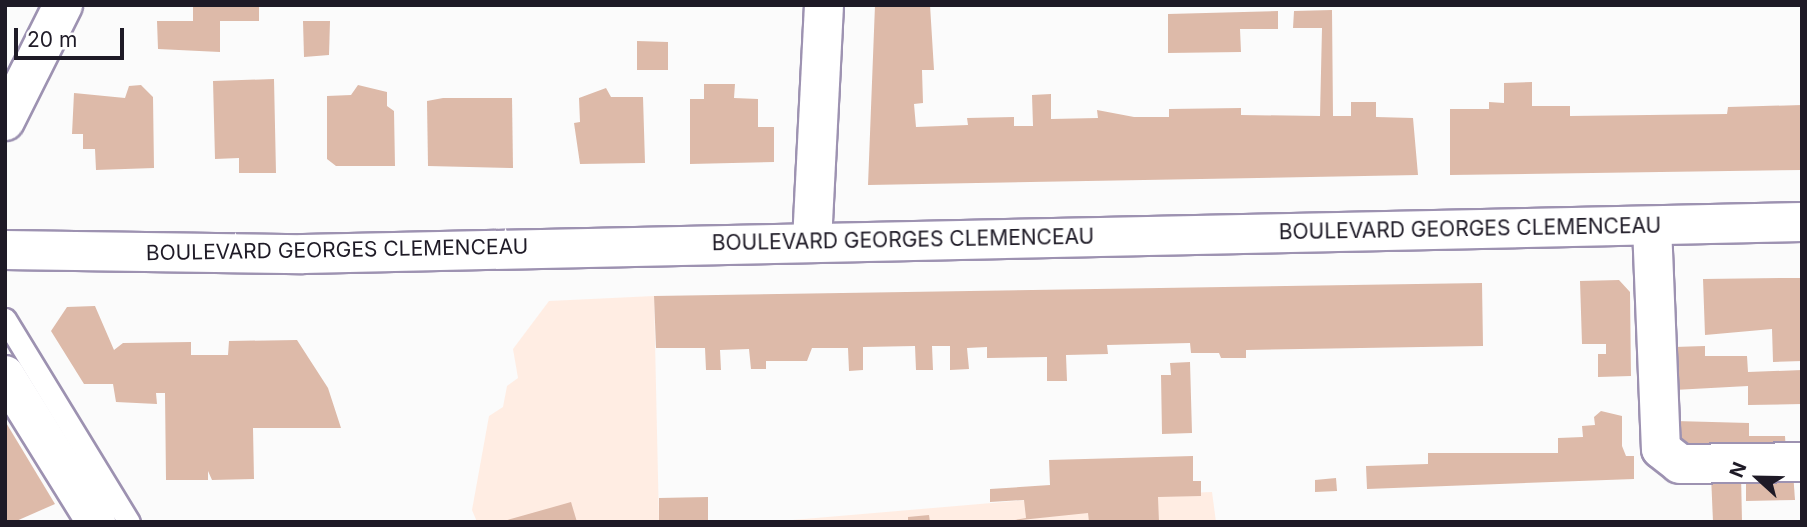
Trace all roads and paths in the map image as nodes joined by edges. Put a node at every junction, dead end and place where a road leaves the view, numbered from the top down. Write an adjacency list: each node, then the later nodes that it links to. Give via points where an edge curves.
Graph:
1 (63, 5): 3 (main road)
2 (824, 5): 6 (main road)
3 (5, 121)
4 (1802, 222): 5 (main road, BOULEVARD GEORGES CLEMENCEAU)
5 (1653, 226): 6 (main road, BOULEVARD GEORGES CLEMENCEAU); 10 (main road, via 1661,449 1680,464)
6 (812, 242): 7 (main road, BOULEVARD GEORGES CLEMENCEAU, via 303,254)
7 (5, 250)
8 (5, 319): 12 (lane)
9 (5, 375): 11 (main road)
10 (1802, 462)
11 (96, 522)
12 (129, 522)

